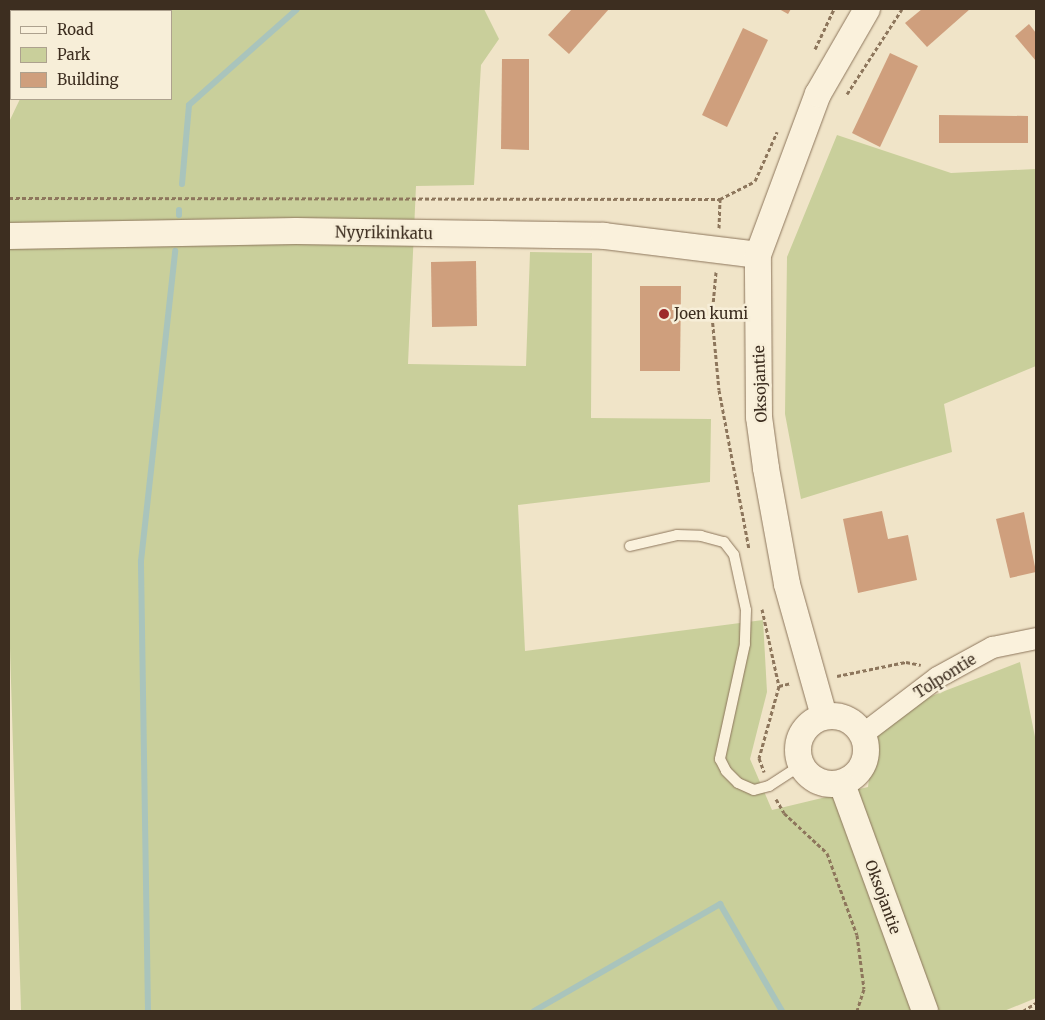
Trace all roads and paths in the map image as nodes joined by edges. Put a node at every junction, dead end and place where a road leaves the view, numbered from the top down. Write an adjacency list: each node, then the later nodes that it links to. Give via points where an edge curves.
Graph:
1 (834, 9): 3 (path)
2 (867, 9): 9 (street, Oksojantie, via 818,94)
3 (813, 54)
4 (780, 126): 6 (path, via 755,181)
5 (9, 198): 6 (path)
6 (720, 199): 8 (path)
7 (9, 236): 8 (street, Nyyrikinkatu, via 296,231 604,236)
8 (717, 250): 9 (street, Nyyrikinkatu); 11 (path, via 712,316 719,390)
9 (758, 255): 15 (street, Oksojantie, via 759,417 787,584)
10 (630, 546): 21 (lane, via 677,535 701,536 724,542 734,555 746,610 745,644 720,759 726,771 738,782 754,790)
11 (750, 551)
12 (760, 598): 16 (path)
13 (1036, 638): 14 (street, Tolpontie, via 992,647)
14 (937, 677): 15 (path, via 921,664 906,662); 18 (street, Tolpontie)
15 (814, 680): 16 (path); 17 (street, Oksojantie)
16 (778, 686): 21 (path, via 759,758)
17 (824, 716): 18 (street, via 846,719); 19 (street, via 805,728 800,737 797,748)
18 (862, 734): 20 (street, via 866,754 864,764)
19 (800, 765): 20 (street, via 810,778 820,783); 21 (lane)
20 (842, 784): 24 (street, Oksojantie)
21 (769, 786): 23 (path, via 784,813 827,853 857,935 864,989)
22 (1036, 1002): 25 (path)
23 (857, 1011)
24 (925, 1011)
25 (1023, 1011)

